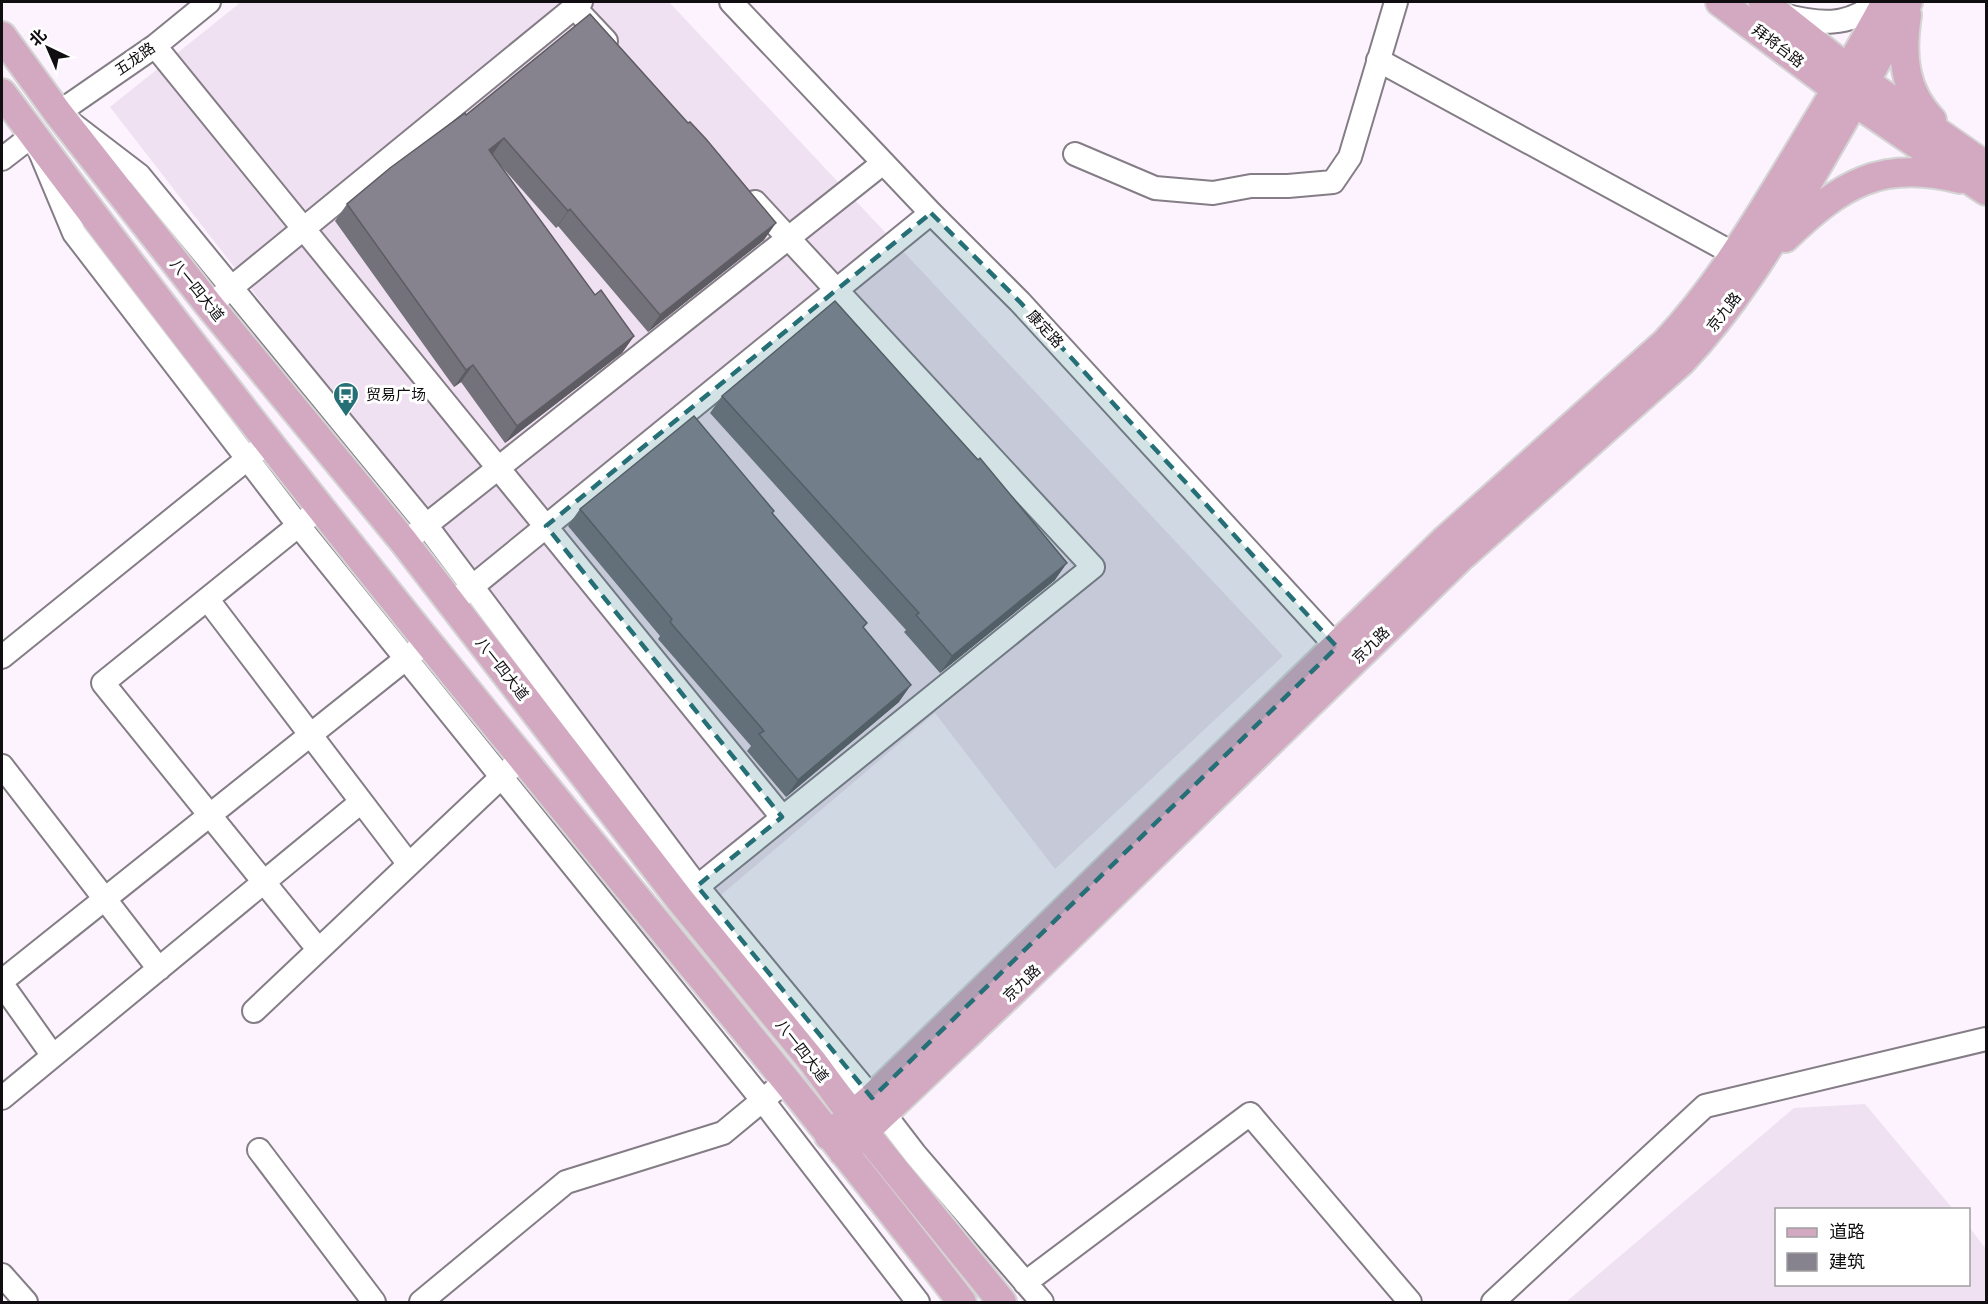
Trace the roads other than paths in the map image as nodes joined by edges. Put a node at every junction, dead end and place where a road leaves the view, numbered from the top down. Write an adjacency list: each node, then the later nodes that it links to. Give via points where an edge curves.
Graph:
1 (209, 2): 11 (street, 五龙路)
2 (731, 2): 21 (street, 康定路)
3 (1396, 2): 13 (street)
4 (1720, 2): 14 (main road, 拜将台路)
5 (1877, 2): 9 (street, via 1844,20 1816,23)
6 (1886, 2): 14 (main road)
7 (1909, 2): 14 (main road); 18 (main road, via 1904,65 1911,91)
8 (578, 4): 12 (street); 25 (street)
9 (1771, 8): 14 (main road, 拜将台路)
10 (2, 36): 16 (main road, 八一四大道)
11 (155, 46): 16 (street, 五龙路); 25 (street)
12 (622, 59)
13 (1378, 60): 19 (street, via 1350,157 1333,182 1251,186 1213,193 1155,188); 27 (street)
14 (1852, 87): 18 (main road); 22 (main road); 27 (main road, 京九路)
15 (2, 93): 17 (main road, 八一四大道)
16 (58, 113): 28 (street, via 139,175); 30 (main road, 八一四大道)
17 (33, 135): 20 (street); 31 (main road, 八一四大道)
18 (1954, 143): 22 (main road)
19 (1075, 154)
20 (2, 159)
21 (884, 163): 24 (street, 康定路); 26 (street)
22 (1982, 180): 27 (main road, via 1901,171 1867,178 1835,195)
23 (741, 187): 26 (street)
24 (931, 213): 29 (street); 41 (street, 康定路, via 1020,302)
25 (304, 229): 28 (street); 32 (street)
26 (789, 239): 29 (street); 32 (street)
27 (1746, 261): 41 (main road, 京九路, via 1703,300 1665,343 1444,540)
28 (232, 289): 30 (street); 36 (street)
29 (836, 290): 35 (street); 48 (street, via 1093,567)
30 (208, 304): 36 (main road, 八一四大道)
31 (257, 451): 33 (main road, 八一四大道); 34 (street); 42 (street)
32 (497, 467): 35 (street); 36 (street)
33 (321, 506): 34 (street); 40 (main road, 八一四大道)
34 (299, 526): 38 (street); 40 (street)
35 (546, 526): 37 (street); 48 (street)
36 (415, 534): 37 (street); 39 (main road, 八一四大道)
37 (473, 585): 39 (street); 51 (street)
38 (208, 600): 43 (street); 47 (street, via 104,683)
39 (451, 603): 51 (main road, 八一四大道)
40 (417, 649): 43 (street); 45 (main road, 八一四大道)
41 (1345, 656): 62 (main road, 京九路)
42 (2, 657)
43 (310, 734): 46 (street); 47 (street)
44 (2, 766): 52 (street)
45 (512, 767): 49 (street); 59 (main road, 八一四大道); 61 (street)
46 (361, 802): 49 (street); 50 (street)
47 (210, 814): 50 (street); 52 (street)
48 (782, 818): 51 (street)
49 (408, 863): 53 (street)
50 (264, 882): 53 (street); 54 (street)
51 (689, 893): 62 (main road, 八一四大道, via 812,1061)
52 (104, 899): 54 (street); 55 (street)
53 (318, 949): 56 (street)
54 (159, 969): 58 (street)
55 (2, 983): 58 (street)
56 (254, 1011)
57 (1986, 1039): 75 (street, via 1705,1106)
58 (53, 1056): 60 (street)
59 (787, 1080): 61 (street); 63 (main road, 八一四大道)
60 (2, 1098)
61 (763, 1101): 69 (street, via 723,1133 566,1182); 70 (street)
62 (868, 1115): 63 (main road, 京九路); 66 (street, via 915,1154); 72 (main road, 八一四大道)
63 (836, 1144): 71 (main road, 八一四大道)
64 (259, 1150): 68 (street)
65 (2, 1278): 67 (street)
66 (1025, 1283): 73 (street); 74 (street, via 1250,1114)
67 (26, 1302)
68 (374, 1302)
69 (420, 1302)
70 (918, 1302)
71 (962, 1302)
72 (1002, 1302)
73 (1042, 1302)
74 (1410, 1302)
75 (1493, 1302)

